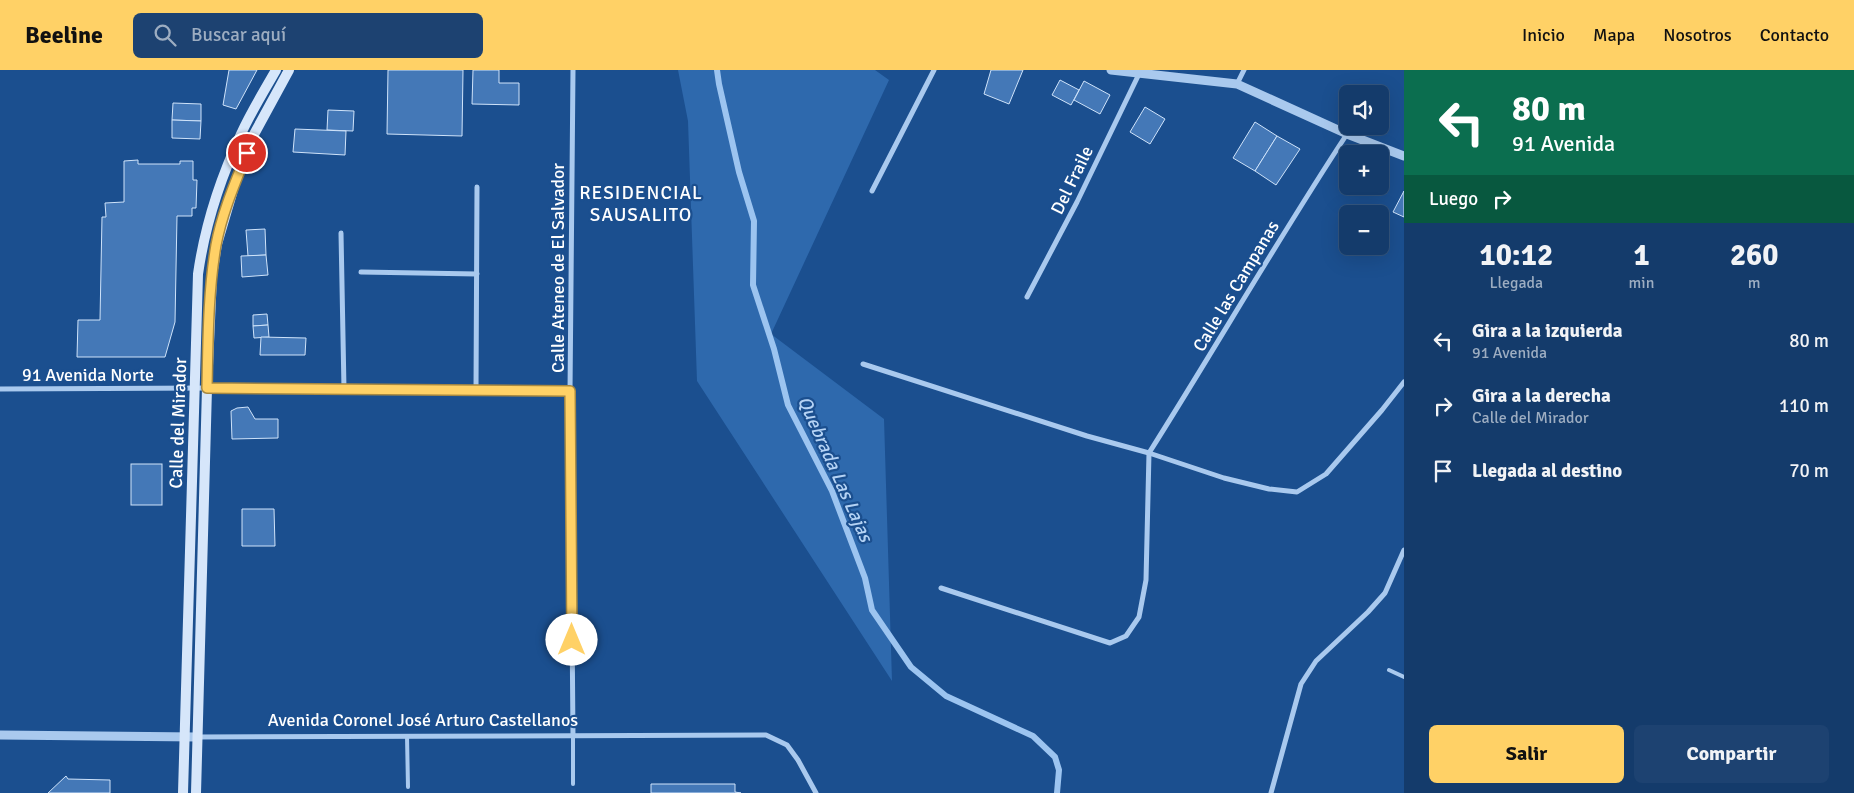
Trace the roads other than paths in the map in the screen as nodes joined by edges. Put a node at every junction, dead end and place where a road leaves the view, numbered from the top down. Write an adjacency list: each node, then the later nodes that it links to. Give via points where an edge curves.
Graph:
1 (276, 70): 21 (main road, Calle del Mirador, via 241,133 209,217 198,274)
2 (290, 70): 22 (main road, Calle del Mirador, via 252,138 225,213 212,276)
3 (573, 70): 26 (street, Calle Ateneo de El Salvador)
4 (934, 70): 14 (street)
5 (1111, 70): 7 (street)
6 (1244, 70): 8 (street)
7 (1139, 74): 8 (street); 18 (street, Del Fraile)
8 (1237, 84): 9 (street)
9 (1339, 130)
10 (1346, 135): 27 (street, Calle las Campanas)
11 (1350, 135): 12 (street)
12 (1404, 155)
13 (477, 187): 17 (street)
14 (872, 191)
15 (340, 233): 24 (street)
16 (361, 272): 17 (street)
17 (477, 274): 25 (street)
18 (1027, 298)
19 (863, 364): 27 (street)
20 (1404, 382): 27 (street, via 1326,474 1297,492 1224,478)
21 (196, 388): 22 (street, 91 Avenida Norte); 23 (street, 91 Avenida Norte); 33 (main road, Calle del Mirador)
22 (207, 388): 24 (street, 91 Avenida Norte); 36 (main road, Calle del Mirador)
23 (0, 389)
24 (344, 390): 25 (street, 91 Avenida Norte)
25 (476, 390): 26 (street, 91 Avenida Norte)
26 (570, 391): 35 (street, Calle Ateneo de El Salvador)
27 (1149, 453): 29 (street, via 1146,580 1139,617 1126,636 1110,643)
28 (1404, 550): 42 (street, via 1385,593 1316,661 1301,684)
29 (941, 588)
30 (1388, 670): 31 (lane)
31 (1404, 678)
32 (0, 735): 33 (street, Avenida Coronel José Arturo Castellanos)
33 (184, 736): 36 (street, Avenida Coronel José Arturo Castellanos); 39 (main road, Calle del Mirador)
34 (407, 736): 35 (street, Avenida Coronel José Arturo Castellanos); 36 (street, Avenida Coronel José Arturo Castellanos); 38 (lane)
35 (573, 736): 37 (lane); 41 (street, Avenida Coronel José Arturo Castellanos, via 766,735 787,745)
36 (197, 737): 40 (main road, Calle del Mirador)
37 (574, 784)
38 (408, 787)
39 (183, 793)
40 (196, 793)
41 (816, 793)
42 (1272, 793)

